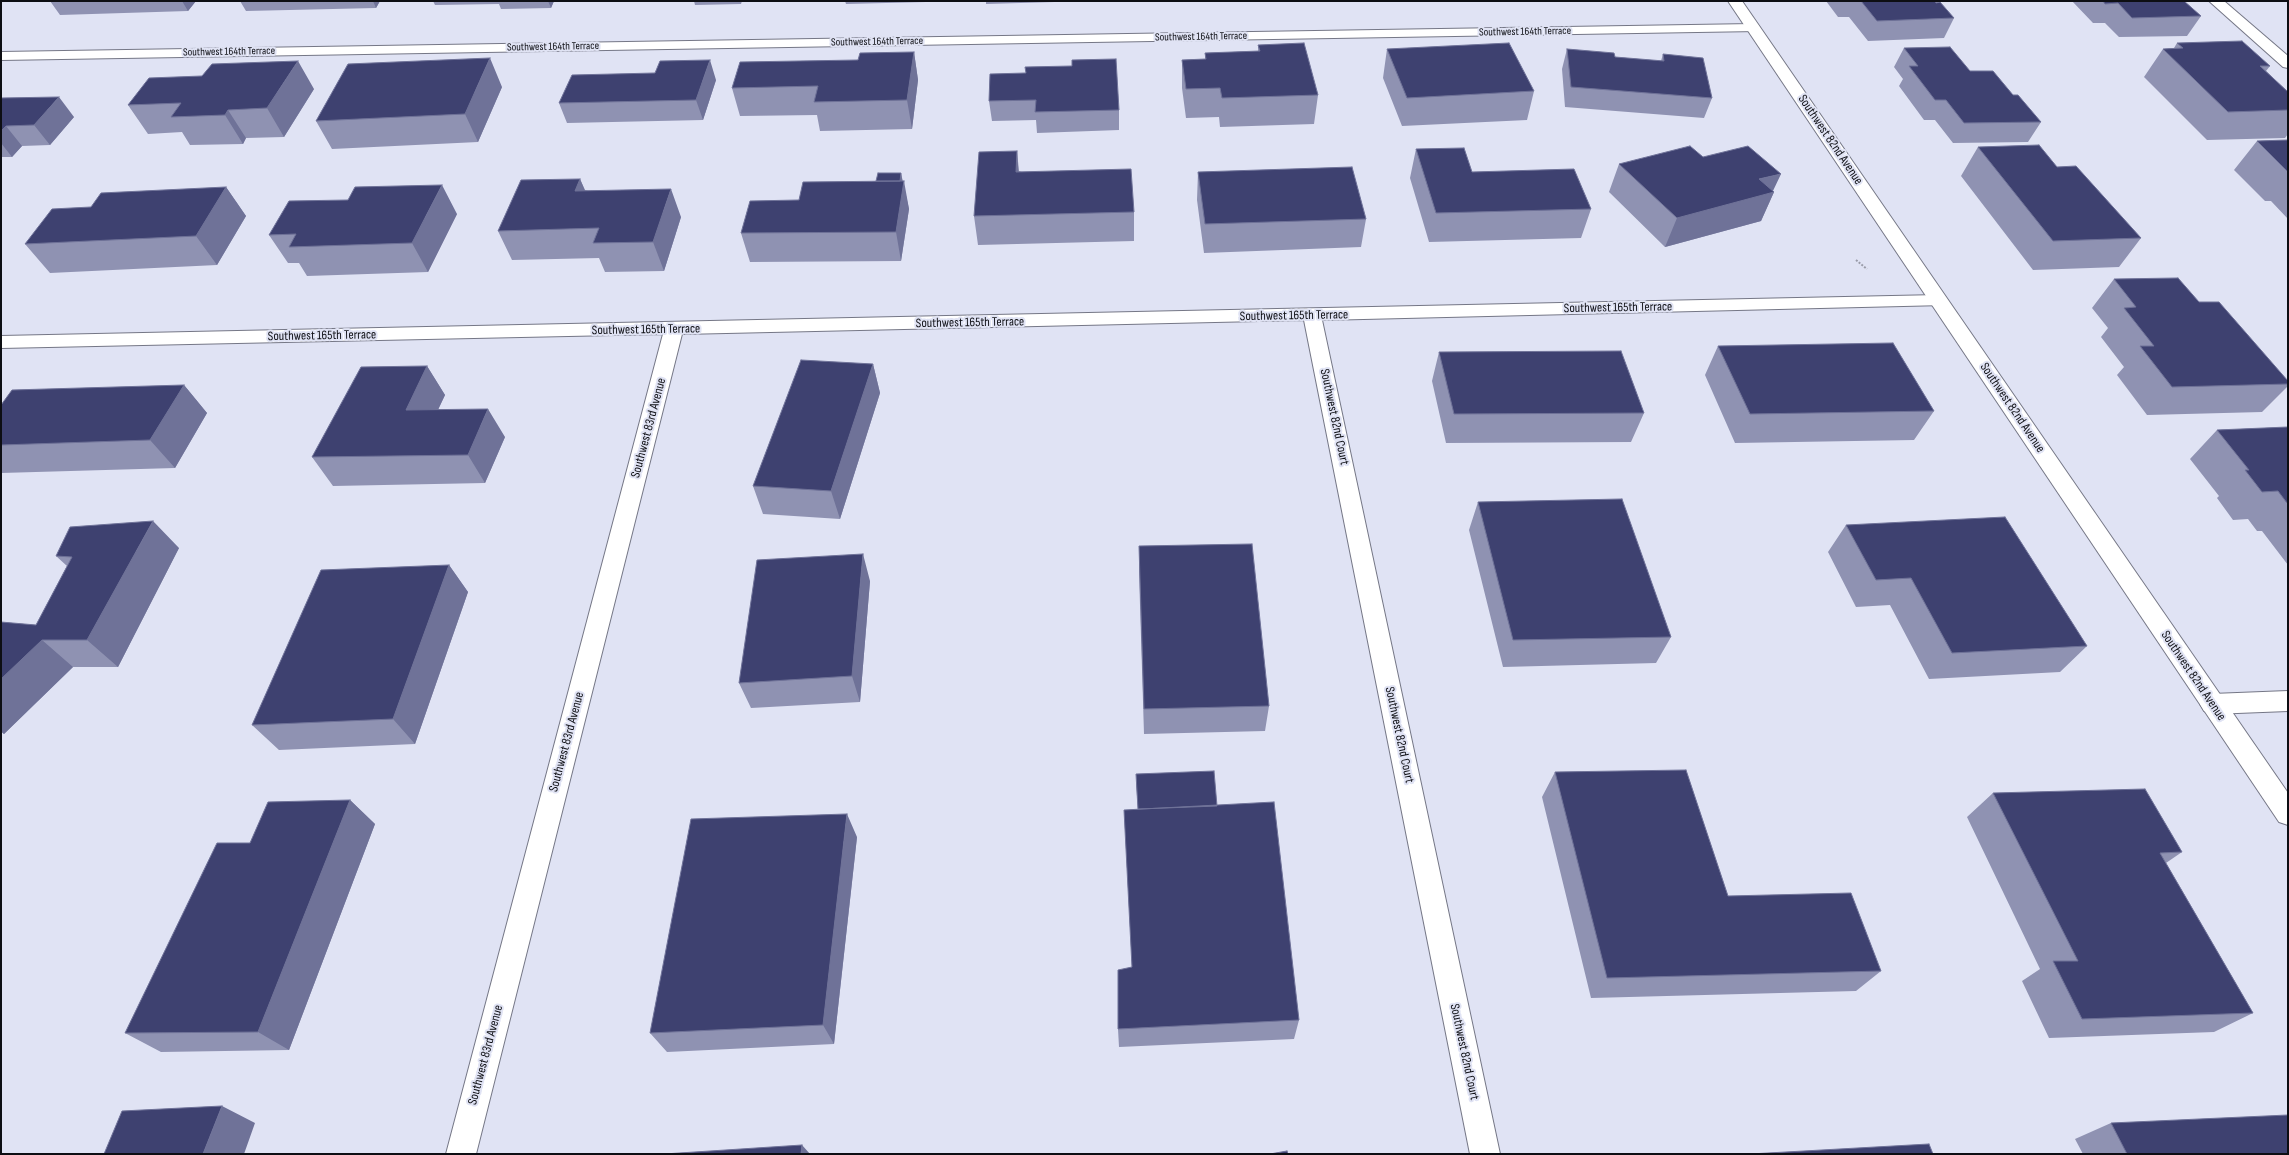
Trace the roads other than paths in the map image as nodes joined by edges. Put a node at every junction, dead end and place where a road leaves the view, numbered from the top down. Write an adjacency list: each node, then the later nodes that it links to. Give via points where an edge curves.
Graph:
1 (1735, 1): 3 (street, Southwest 82nd Avenue)
2 (2216, 1): 5 (street)
3 (1753, 28): 4 (street, Southwest 164th Terrace); 6 (street, Southwest 82nd Avenue)
4 (1, 56)
5 (2288, 64)
6 (1940, 301): 7 (street, Southwest 165th Terrace); 11 (street, Southwest 82nd Avenue)
7 (1312, 315): 8 (street, Southwest 165th Terrace); 14 (street, Southwest 82nd Court)
8 (674, 329): 9 (street, Southwest 165th Terrace); 13 (street, Southwest 83rd Avenue)
9 (1, 342)
10 (2288, 702): 11 (street)
11 (2212, 704): 12 (street, Southwest 82nd Avenue)
12 (2288, 814)
13 (461, 1154)
14 (1485, 1154)

